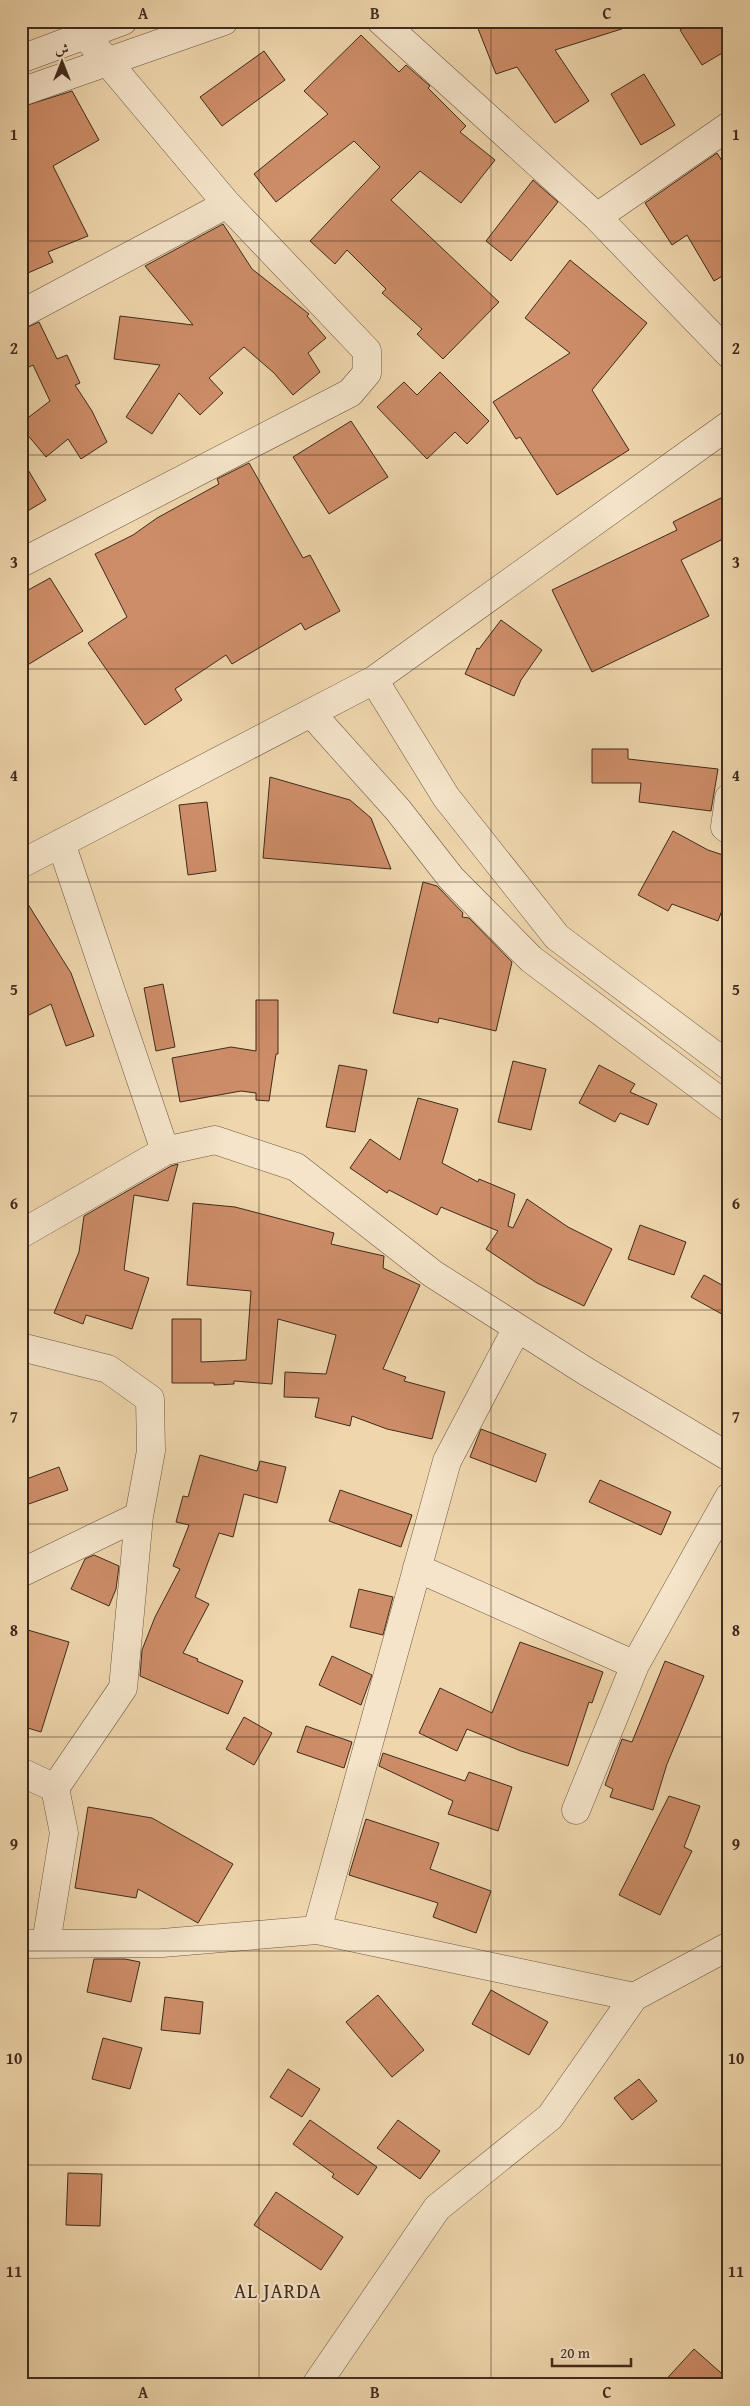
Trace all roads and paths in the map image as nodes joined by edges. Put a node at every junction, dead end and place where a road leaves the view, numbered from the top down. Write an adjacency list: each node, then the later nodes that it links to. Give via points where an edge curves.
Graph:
1 (123, 21): 4 (street)
2 (224, 21): 6 (street)
3 (381, 21): 10 (street)
4 (85, 35): 5 (street); 6 (street)
5 (21, 59)
6 (105, 61): 7 (street); 9 (street)
7 (21, 92)
8 (729, 126): 10 (street)
9 (227, 204): 11 (street); 14 (street, via 367,351 367,373 350,393)
10 (598, 217): 12 (street)
11 (21, 314)
12 (729, 354)
13 (729, 425): 15 (street)
14 (21, 563)
15 (374, 680): 16 (street); 21 (street, via 446,797 557,937)
16 (311, 713): 19 (street); 22 (street, via 398,810 450,878 531,959)
17 (729, 798): 18 (street, via 725,827)
18 (729, 830)
19 (61, 844): 20 (street); 23 (street)
20 (21, 864)
21 (729, 1066)
22 (729, 1108)
23 (165, 1150): 24 (street); 25 (street, via 215,1140 296,1168 433,1274)
24 (21, 1234)
25 (518, 1328): 27 (street); 30 (street, via 447,1461)
26 (21, 1347): 29 (street, via 108,1369 150,1399 151,1451)
27 (729, 1457)
28 (729, 1497): 32 (street)
29 (139, 1516): 31 (street); 34 (street, via 123,1688)
30 (417, 1568): 32 (street); 36 (street)
31 (21, 1573)
32 (635, 1665): 35 (street)
33 (21, 1772): 34 (street)
34 (55, 1788): 37 (street, via 64,1833)
35 (576, 1810)
36 (317, 1930): 37 (street, via 162,1943); 39 (street)
37 (34, 1943)
38 (729, 1946): 39 (street)
39 (634, 1997): 40 (street, via 550,2117 437,2208)
40 (316, 2385)

